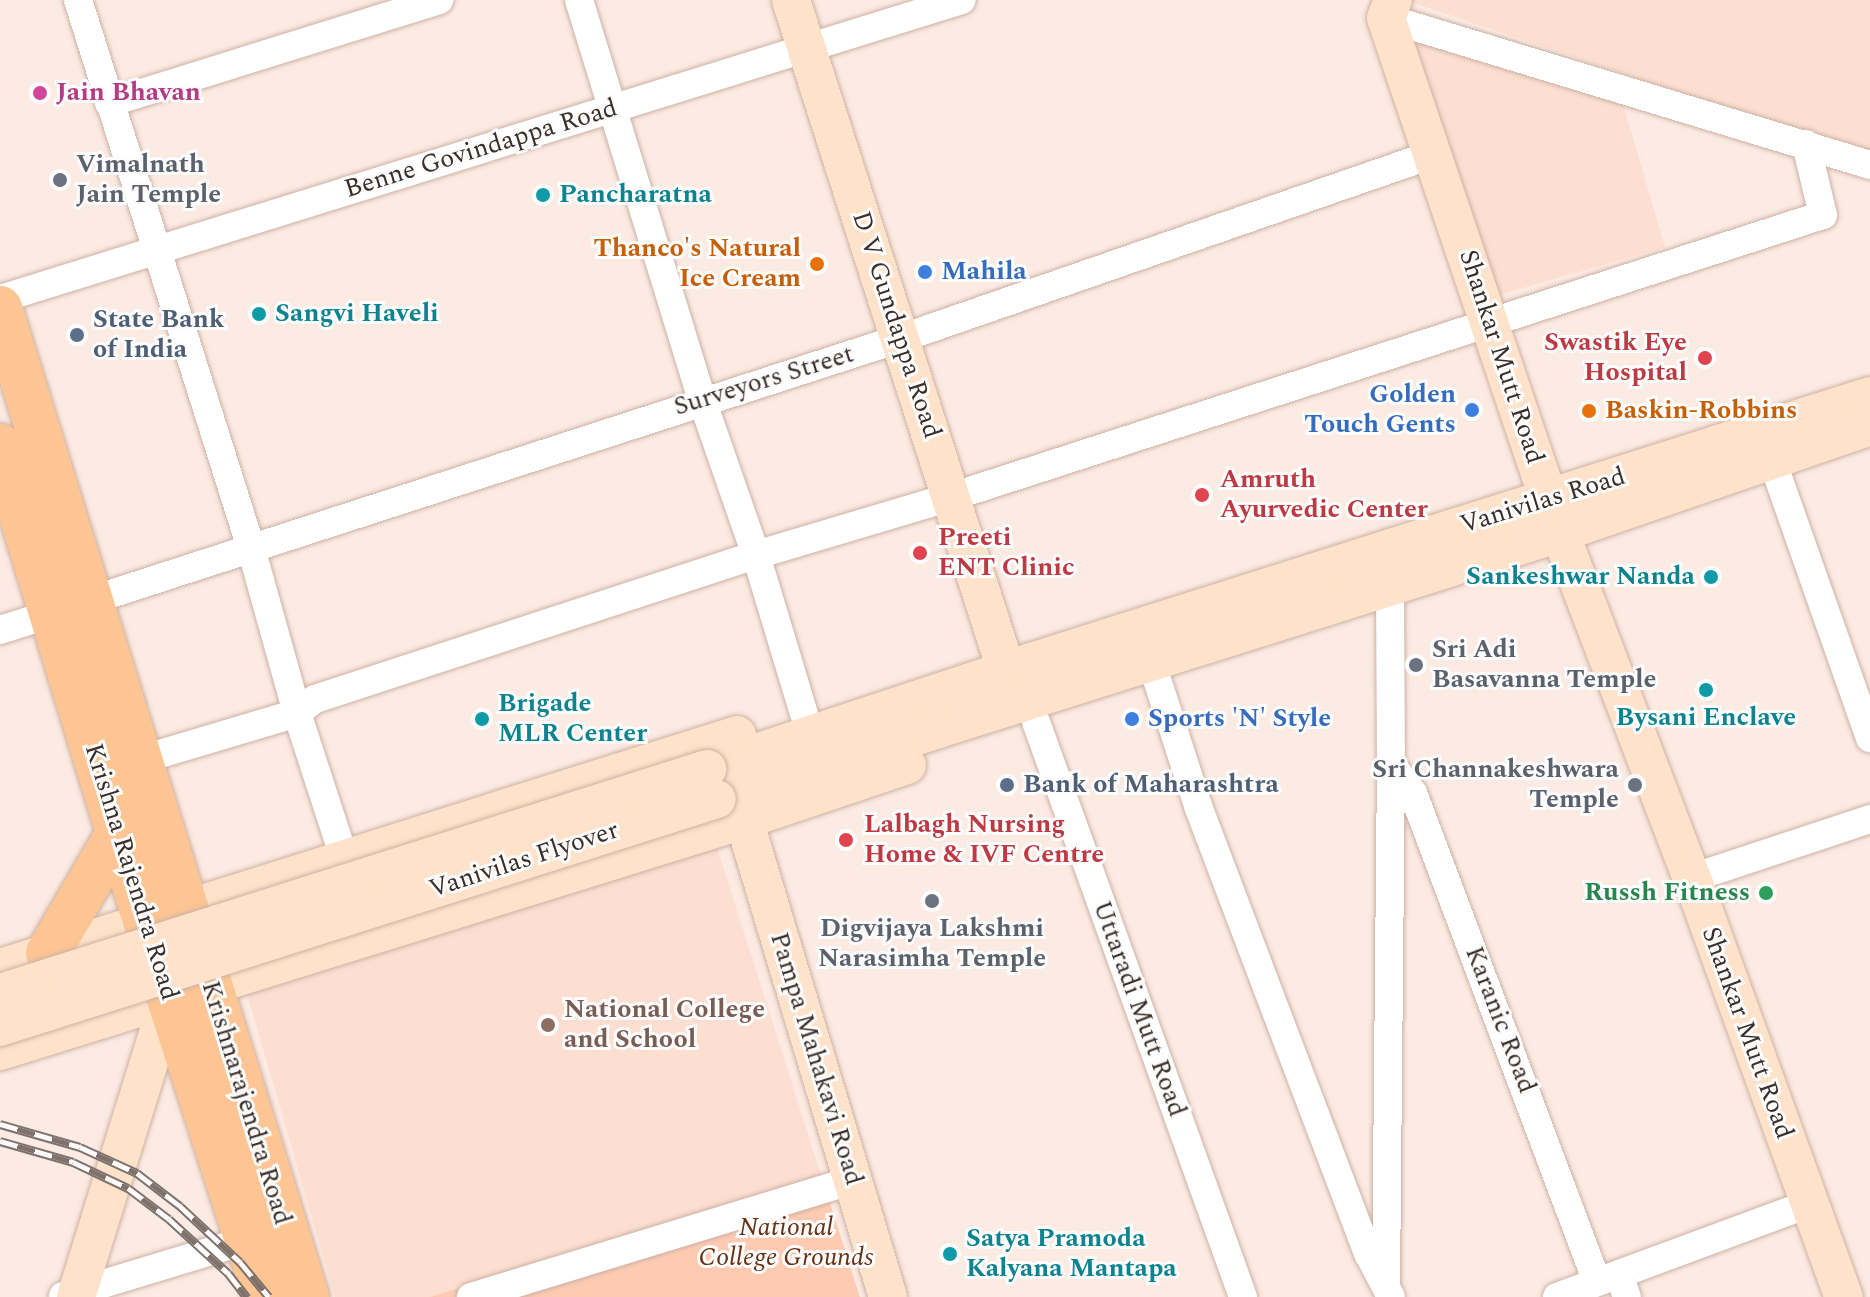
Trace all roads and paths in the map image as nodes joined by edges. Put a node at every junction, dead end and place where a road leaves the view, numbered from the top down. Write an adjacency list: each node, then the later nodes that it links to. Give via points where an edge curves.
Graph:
1 (78, 0): 8 (street)
2 (439, 0): 8 (street)
3 (579, 0): 9 (street)
4 (791, 0): 7 (main road, D V Gundappa Road)
5 (962, 0): 7 (street, Benne Govindappa Road)
6 (1390, 9): 10 (street); 11 (main road, Shankar Mutt Road)
7 (806, 48): 9 (street, Benne Govindappa Road); 17 (main road, D V Gundappa Road)
8 (109, 103): 13 (street)
9 (612, 109): 13 (street, Benne Govindappa Road); 19 (street)
10 (1806, 144): 12 (street); 16 (street, via 1823,215)
11 (1434, 154): 16 (main road, Shankar Mutt Road); 17 (street, Surveyors Street)
12 (1870, 165)
13 (157, 250): 14 (street, Benne Govindappa Road); 25 (street)
14 (0, 299)
15 (0, 308): 28 (main road, Krishna Rajendra Road)
16 (1490, 323): 23 (street); 24 (main road, Shankar Mutt Road)
17 (900, 339): 19 (street, Surveyors Street); 23 (main road, D V Gundappa Road)
18 (1870, 396): 24 (main road, Vanivilas Road)
19 (702, 400): 25 (street, Surveyors Street); 26 (street)
20 (1870, 426): 22 (main road, Vanivilas Road)
21 (0, 446): 29 (main road, Krishna Rajendra Road)
22 (1772, 460): 24 (main road, Vanivilas Road); 35 (street)
23 (951, 497): 26 (street); 32 (main road, D V Gundappa Road)
24 (1554, 516): 27 (main road, Vanivilas Road); 32 (main road, Vanivilas Road); 42 (main road, Shankar Mutt Road)
25 (251, 548): 28 (street, Surveyors Street); 33 (street)
26 (756, 555): 33 (street, via 315,699); 34 (street)
27 (1390, 586): 31 (main road, Vanivilas Road); 37 (street)
28 (92, 600): 36 (main road, Krishna Rajendra Road)
29 (51, 614): 30 (street); 40 (main road, Krishna Rajendra Road)
30 (0, 630)
31 (1151, 661): 32 (main road, Vanivilas Road); 56 (street, via 1198,806 1369,1255)
32 (1029, 682): 34 (main road); 38 (main road, Vanivilas Flyover); 62 (street, Uttaradi Mutt Road)
33 (297, 713): 36 (street); 41 (street)
34 (804, 714): 41 (main road)
35 (1870, 738)
36 (143, 759): 43 (main road, Krishna Rajendra Road)
37 (1391, 764): 54 (street, Karanic Road, via 1413,793); 56 (street)
38 (723, 796): 47 (main road, Vanivilas Flyover, bridge); 48 (main road); 49 (main road, Vanivilas Flyover, bridge); 51 (main road, Pampa Mahakavi Road)
39 (1870, 819): 42 (street)
40 (120, 830): 44 (main road, Krishna Rajendra Road); 45 (main road)
41 (344, 858): 43 (main road)
42 (1692, 878): 52 (main road, Shankar Mutt Road)
43 (188, 908): 44 (main road); 48 (main road, Krishnarajendra Road)
44 (146, 920): 45 (main road); 48 (main road, Krishna Rajendra Road)
45 (48, 953): 46 (main road)
46 (0, 968)
47 (0, 993)
48 (189, 993): 50 (main road); 53 (main road, Krishna Rajendra Road); 57 (main road)
49 (0, 1027)
50 (0, 1051)
51 (853, 1180): 60 (street); 61 (main road, Pampa Mahakavi Road)
52 (1809, 1204): 54 (street); 64 (main road, Shankar Mutt Road)
53 (266, 1235): 55 (street); 58 (main road, Krishna Rajendra Road); 59 (main road, Krishnarajendra Road)
54 (1614, 1284): 63 (street)
55 (132, 1286): 57 (street)
56 (1389, 1291)
57 (71, 1295)
58 (265, 1297)
59 (307, 1297)
60 (471, 1297)
61 (888, 1297)
62 (1243, 1297)
63 (1557, 1297)
64 (1844, 1297)

